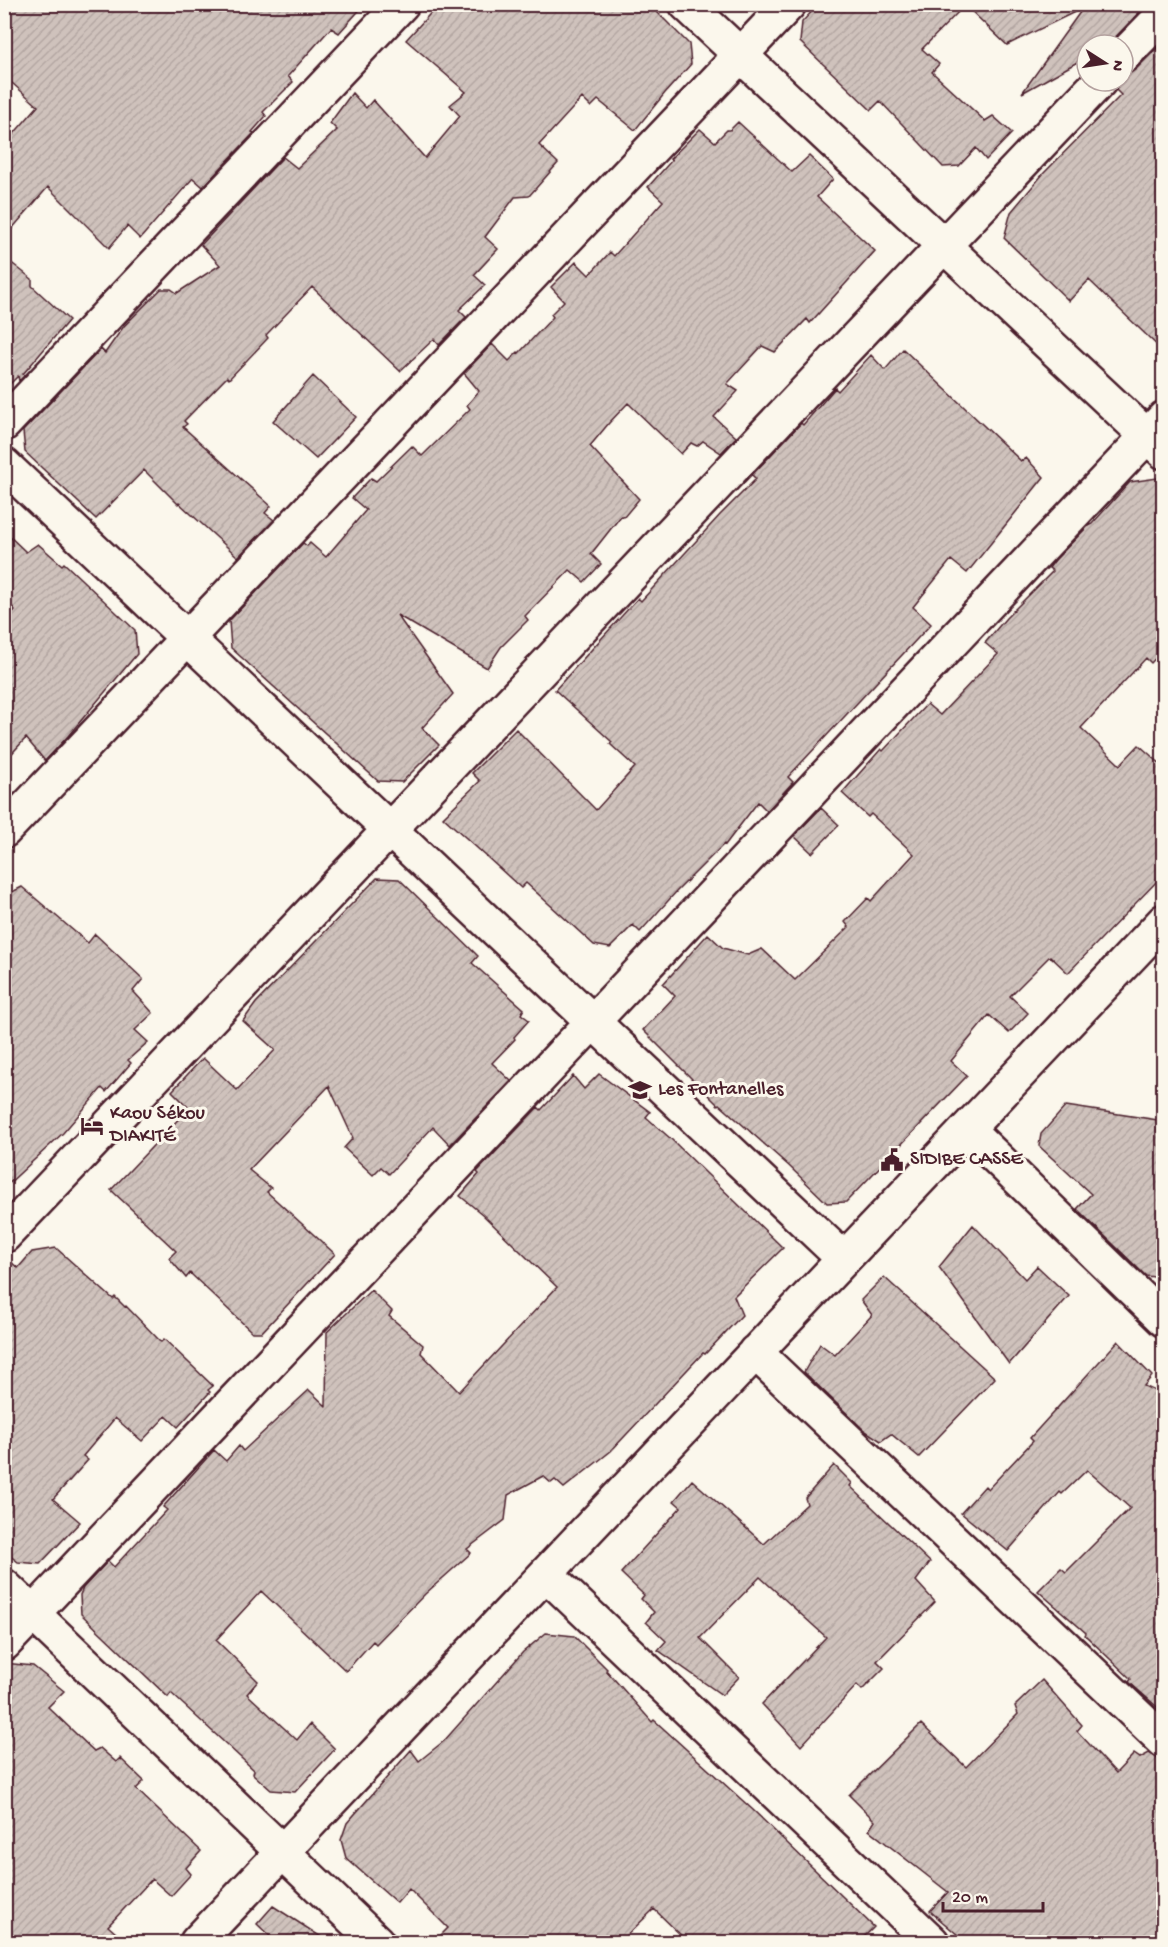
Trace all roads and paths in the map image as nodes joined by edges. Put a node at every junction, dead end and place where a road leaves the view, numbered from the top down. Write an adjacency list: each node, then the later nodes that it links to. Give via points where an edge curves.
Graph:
1 (402, 4): 9 (street)
2 (686, 4): 6 (street)
3 (789, 4): 6 (street)
4 (1164, 14): 5 (street)
5 (1135, 44)
6 (741, 55): 8 (street); 12 (street)
7 (1089, 93): 8 (street)
8 (944, 246): 10 (street); 13 (street)
9 (4, 424)
10 (1158, 435): 16 (street)
11 (4, 465): 12 (street)
12 (187, 638): 13 (street); 14 (street)
13 (390, 830): 16 (street); 18 (street)
14 (4, 831)
15 (1164, 921): 17 (street)
16 (593, 1022): 19 (street); 24 (street)
17 (967, 1129): 19 (street); 20 (street)
18 (4, 1236)
19 (844, 1259): 21 (street)
20 (1164, 1320)
21 (755, 1353): 22 (street); 26 (street)
22 (546, 1574): 27 (street); 30 (street)
23 (4, 1587): 24 (street)
24 (33, 1614): 25 (street); 27 (street)
25 (4, 1644)
26 (1164, 1742)
27 (283, 1852): 28 (street); 29 (street)
28 (197, 1942)
29 (377, 1942)
30 (932, 1942)

